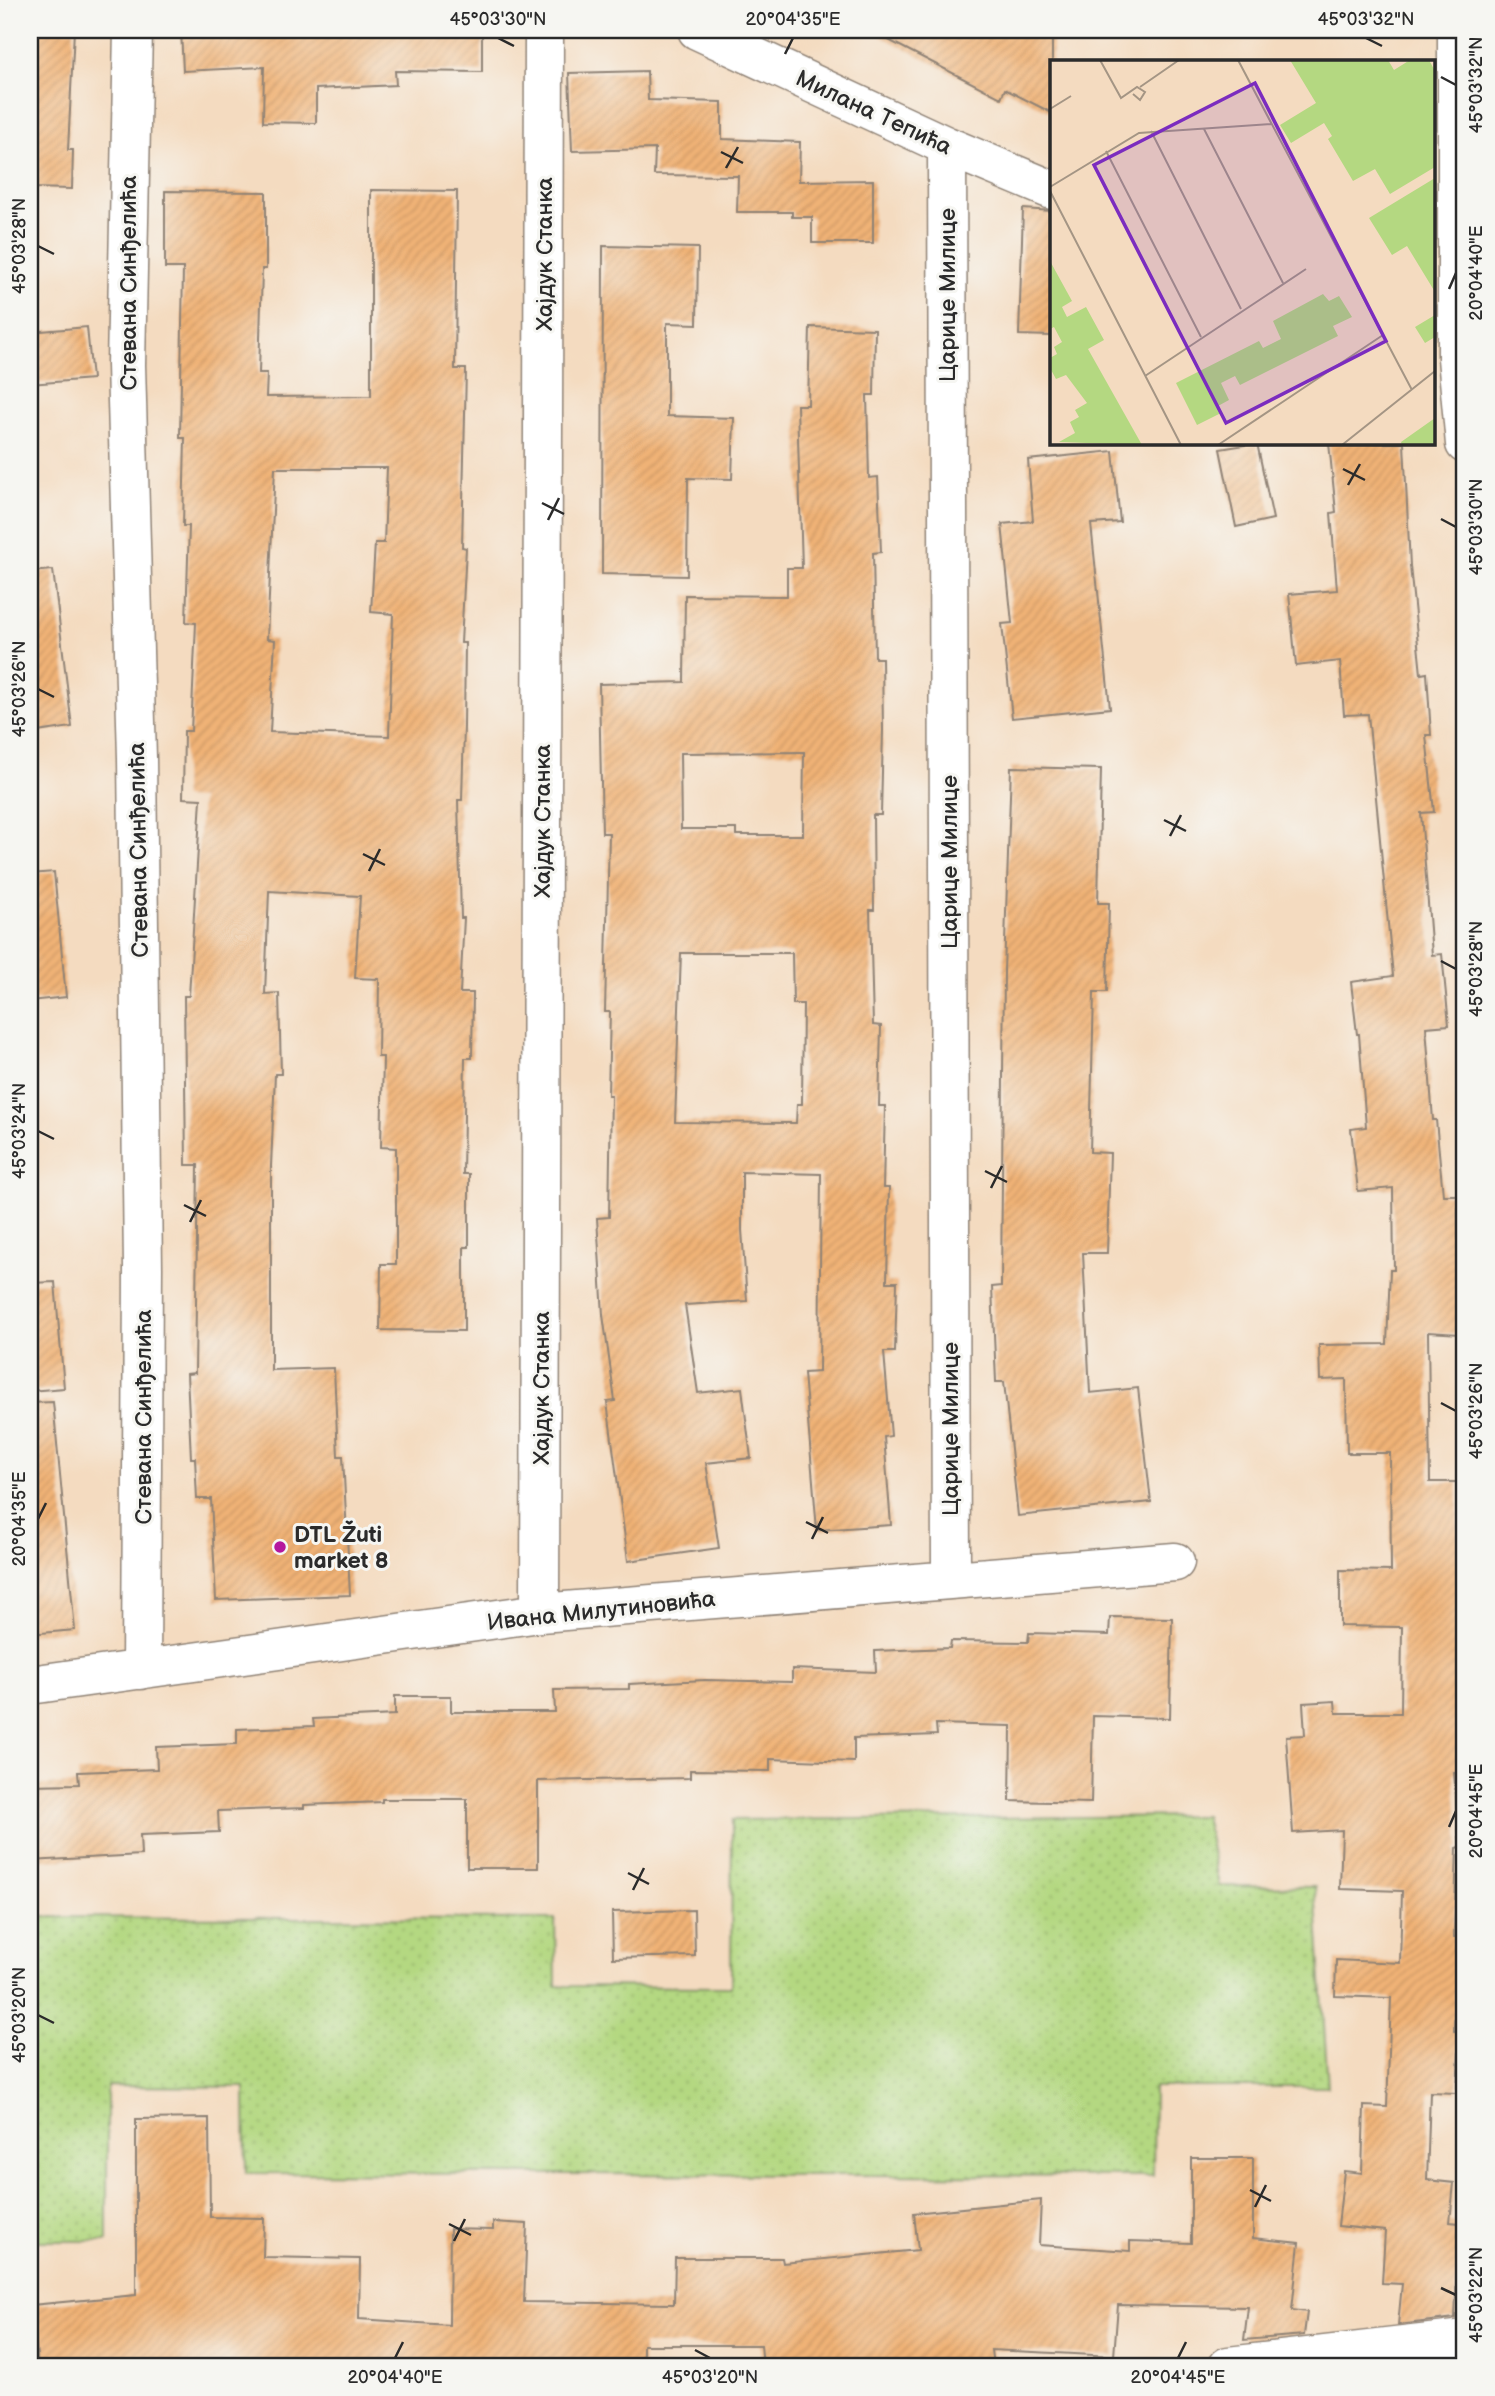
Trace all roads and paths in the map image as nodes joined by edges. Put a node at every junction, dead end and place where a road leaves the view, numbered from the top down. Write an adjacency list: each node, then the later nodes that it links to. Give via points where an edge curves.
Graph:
1 (133, 30): 12 (street, Стевана Синђелића, via 126,365 144,1268)
2 (544, 30): 11 (street, Хајдук Станка)
3 (697, 30): 5 (street, Милана Тепића)
4 (1457, 30): 7 (street)
5 (947, 146): 6 (street, Милана Тепића); 10 (street, Царице Милице)
6 (1050, 189)
7 (1445, 354): 8 (street)
8 (1465, 444)
9 (1175, 1562): 10 (street, Ивана Милутиновића)
10 (951, 1578): 11 (street, Ивана Милутиновића)
11 (540, 1613): 12 (street, Ивана Милутиновића)
12 (141, 1670): 13 (street, Ивана Милутиновића)
13 (30, 1685)
14 (1465, 2339): 15 (street)
15 (1228, 2366)

